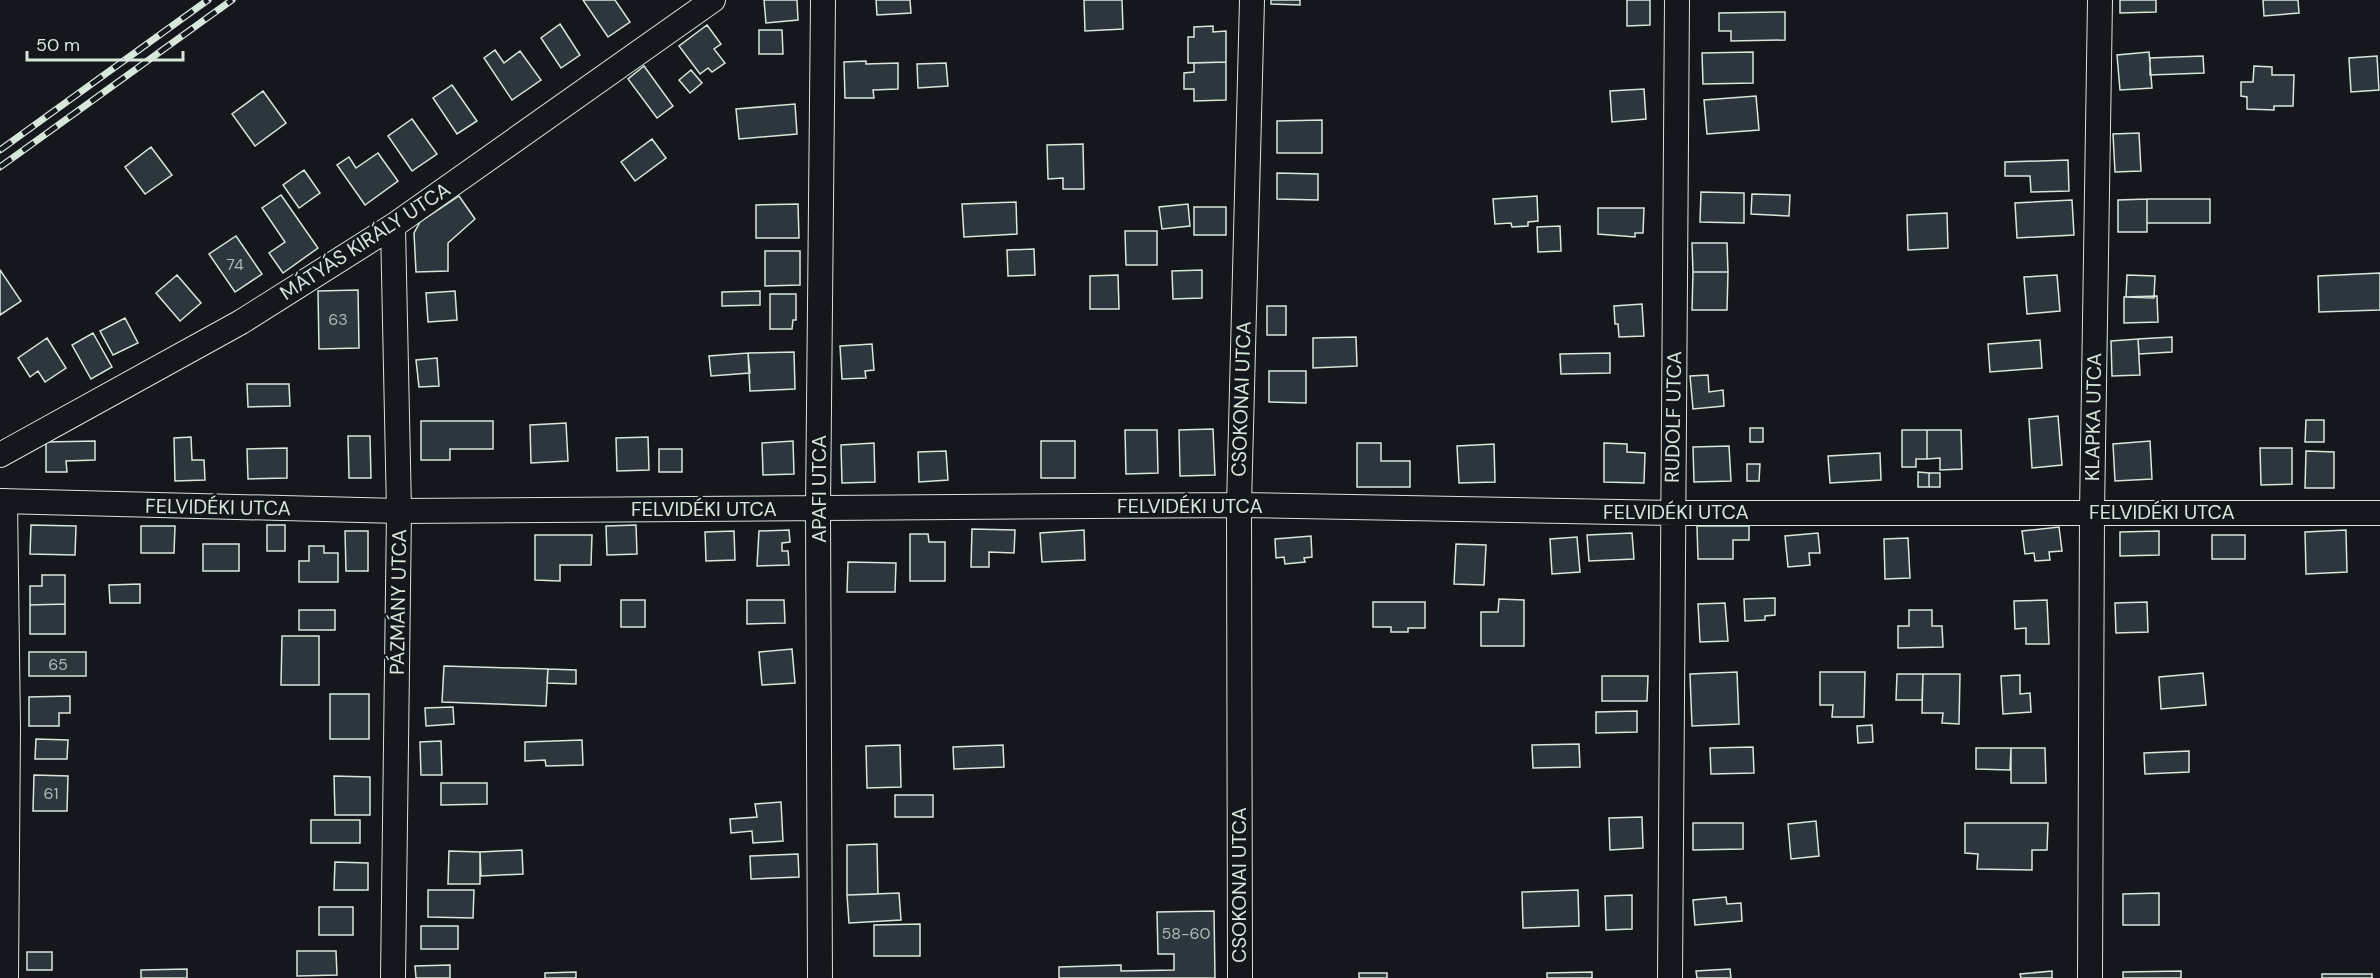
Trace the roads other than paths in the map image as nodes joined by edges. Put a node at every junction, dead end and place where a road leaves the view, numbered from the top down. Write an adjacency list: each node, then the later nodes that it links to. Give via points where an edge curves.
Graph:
1 (713, 0): 6 (street, MÁTYÁS KIRÁLY UTCA)
2 (823, 0): 10 (street, APAFI UTCA)
3 (1252, 0): 9 (street, CSOKONAI UTCA)
4 (1677, 0): 13 (street, RUDOLF UTCA)
5 (2100, 0): 12 (street, KLAPKA UTCA)
6 (393, 226): 7 (street, MÁTYÁS KIRÁLY UTCA, via 241,322); 11 (street, PÁZMÁNY UTCA)
7 (0, 455)
8 (3, 501): 11 (street, FELVIDÉKI UTCA); 15 (street, via 8,716)
9 (1239, 505): 10 (street, FELVIDÉKI UTCA); 13 (street, FELVIDÉKI UTCA); 18 (street, CSOKONAI UTCA)
10 (818, 509): 11 (street, FELVIDÉKI UTCA); 17 (street, APAFI UTCA)
11 (399, 511): 16 (street, PÁZMÁNY UTCA)
12 (2092, 512): 13 (street, FELVIDÉKI UTCA); 14 (street, FELVIDÉKI UTCA); 20 (street, KLAPKA UTCA)
13 (1672, 513): 19 (street, RUDOLF UTCA)
14 (2380, 513)
15 (6, 978)
16 (393, 978)
17 (820, 978)
18 (1240, 978)
19 (1670, 978)
20 (2090, 978)

